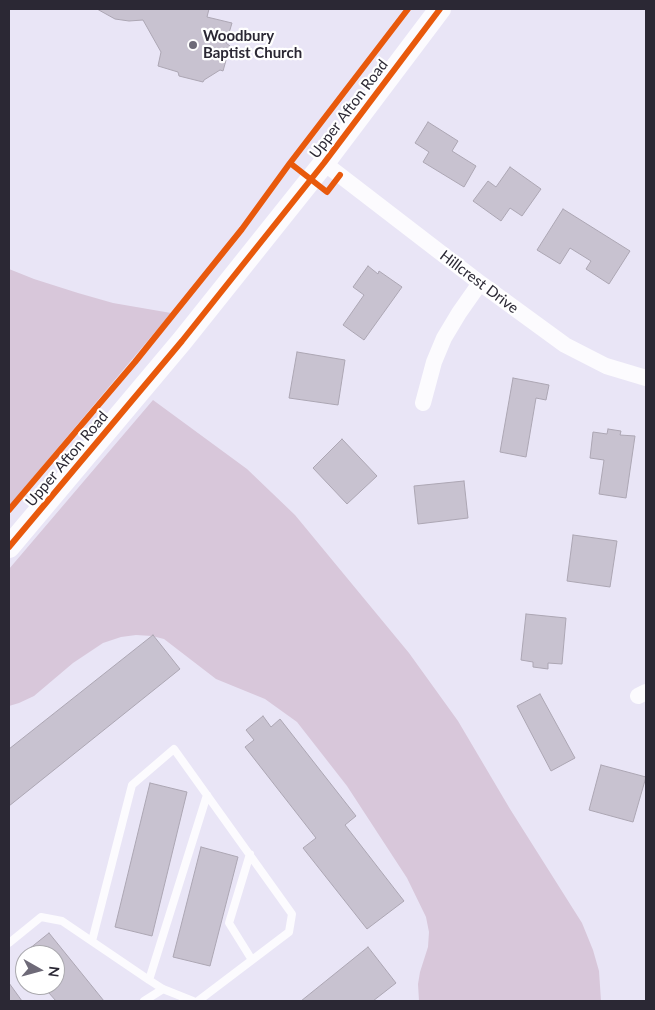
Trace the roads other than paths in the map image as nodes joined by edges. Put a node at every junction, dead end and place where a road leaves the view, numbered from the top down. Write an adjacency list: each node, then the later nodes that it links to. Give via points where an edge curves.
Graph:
1 (440, 9): 2 (street, Upper Afton Road)
2 (324, 163): 3 (street, Hillcrest Drive); 6 (street, Upper Afton Road, via 182,341)
3 (480, 283): 4 (street, Hillcrest Drive, via 565,345 606,366); 5 (street, via 444,338)
4 (646, 378)
5 (423, 403)
6 (9, 547)
7 (207, 795): 8 (lane); 9 (lane, via 174,750 132,785); 12 (lane)
8 (250, 854): 11 (lane, via 229,923); 11 (lane, via 292,914 289,932)
9 (92, 941): 10 (lane, via 62,921 41,917); 12 (lane)
10 (9, 943)
11 (252, 960): 16 (lane)
12 (149, 980): 13 (lane)
13 (163, 989): 14 (lane); 15 (lane)
14 (144, 1001)
15 (194, 1001)
16 (198, 1001)

